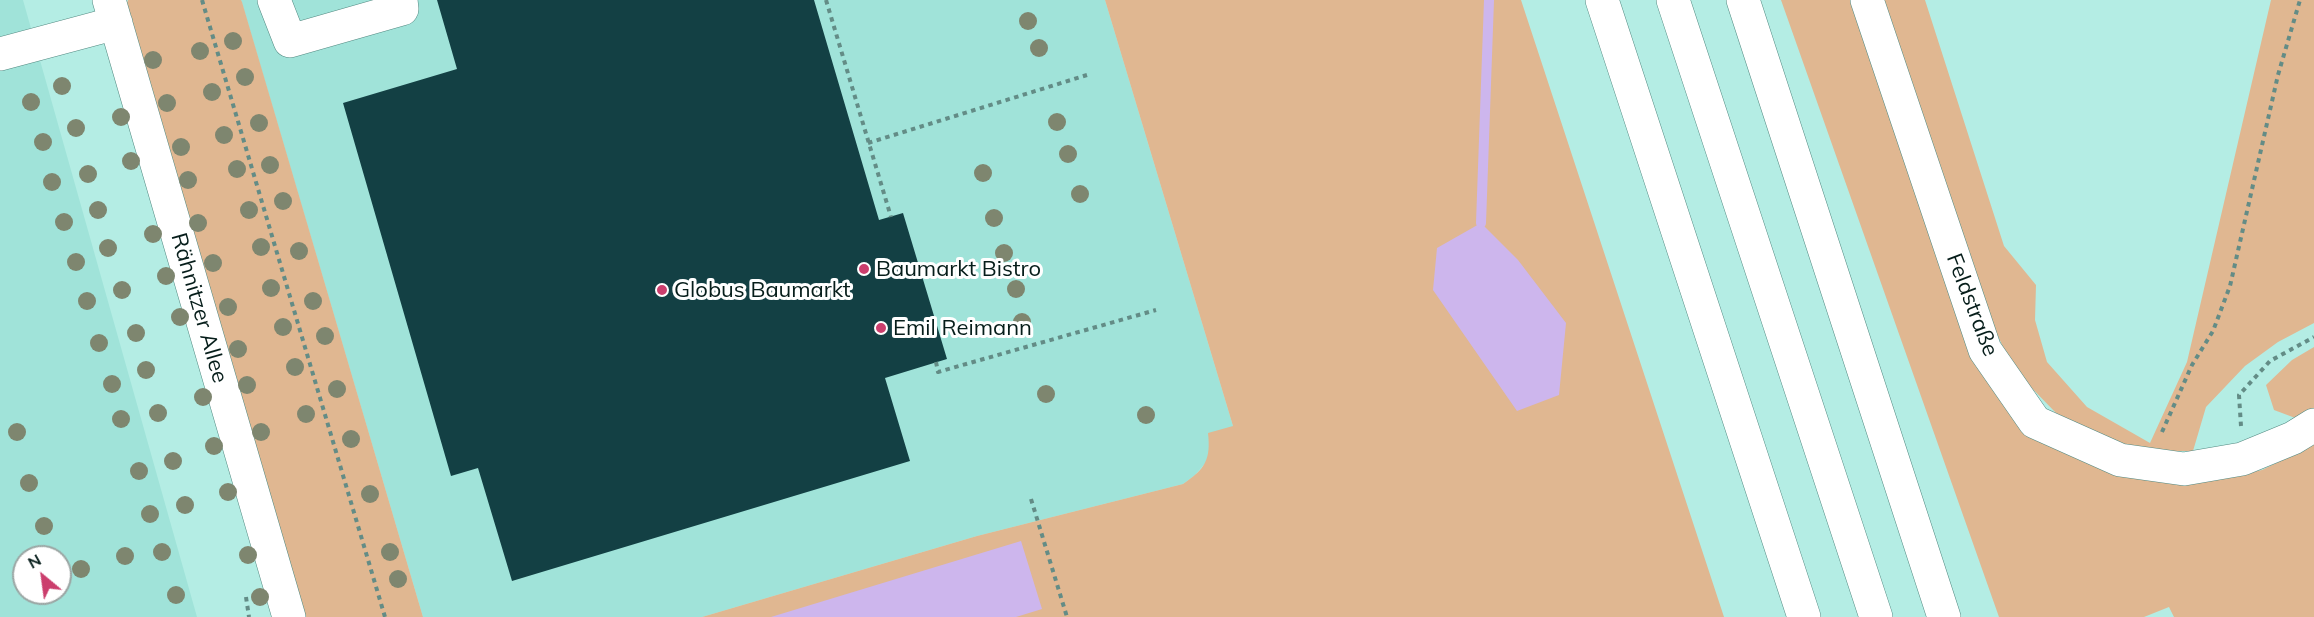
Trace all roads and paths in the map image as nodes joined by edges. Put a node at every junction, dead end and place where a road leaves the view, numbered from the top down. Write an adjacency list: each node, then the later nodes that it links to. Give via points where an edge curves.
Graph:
1 (202, 0): 23 (path)
2 (274, 0): 3 (main road, via 290,41 402,9)
3 (401, 0)
4 (826, 0): 13 (path)
5 (1602, 0): 25 (main road)
6 (1673, 0): 26 (main road)
7 (1743, 0): 27 (main road)
8 (1867, 0): 20 (main road, Feldstraße, via 1985,350 2035,422 2120,460)
9 (2300, 0): 20 (path, via 2278,75 2230,286)
10 (112, 11): 11 (main road); 22 (main road, Rähnitzer Allee)
11 (0, 54)
12 (1087, 75): 13 (path)
13 (868, 143): 14 (path)
14 (891, 217)
15 (1156, 310): 17 (path, via 938,372)
16 (2314, 337): 19 (path, via 2270,361 2240,395)
17 (936, 362)
18 (2314, 425): 19 (main road, Feldstraße)
19 (2242, 459): 20 (main road, Feldstraße, via 2184,469)
20 (2148, 463)
21 (1031, 500): 24 (path)
22 (289, 617)
23 (385, 617)
24 (1067, 617)
25 (1804, 617)
26 (1876, 617)
27 (1944, 617)

